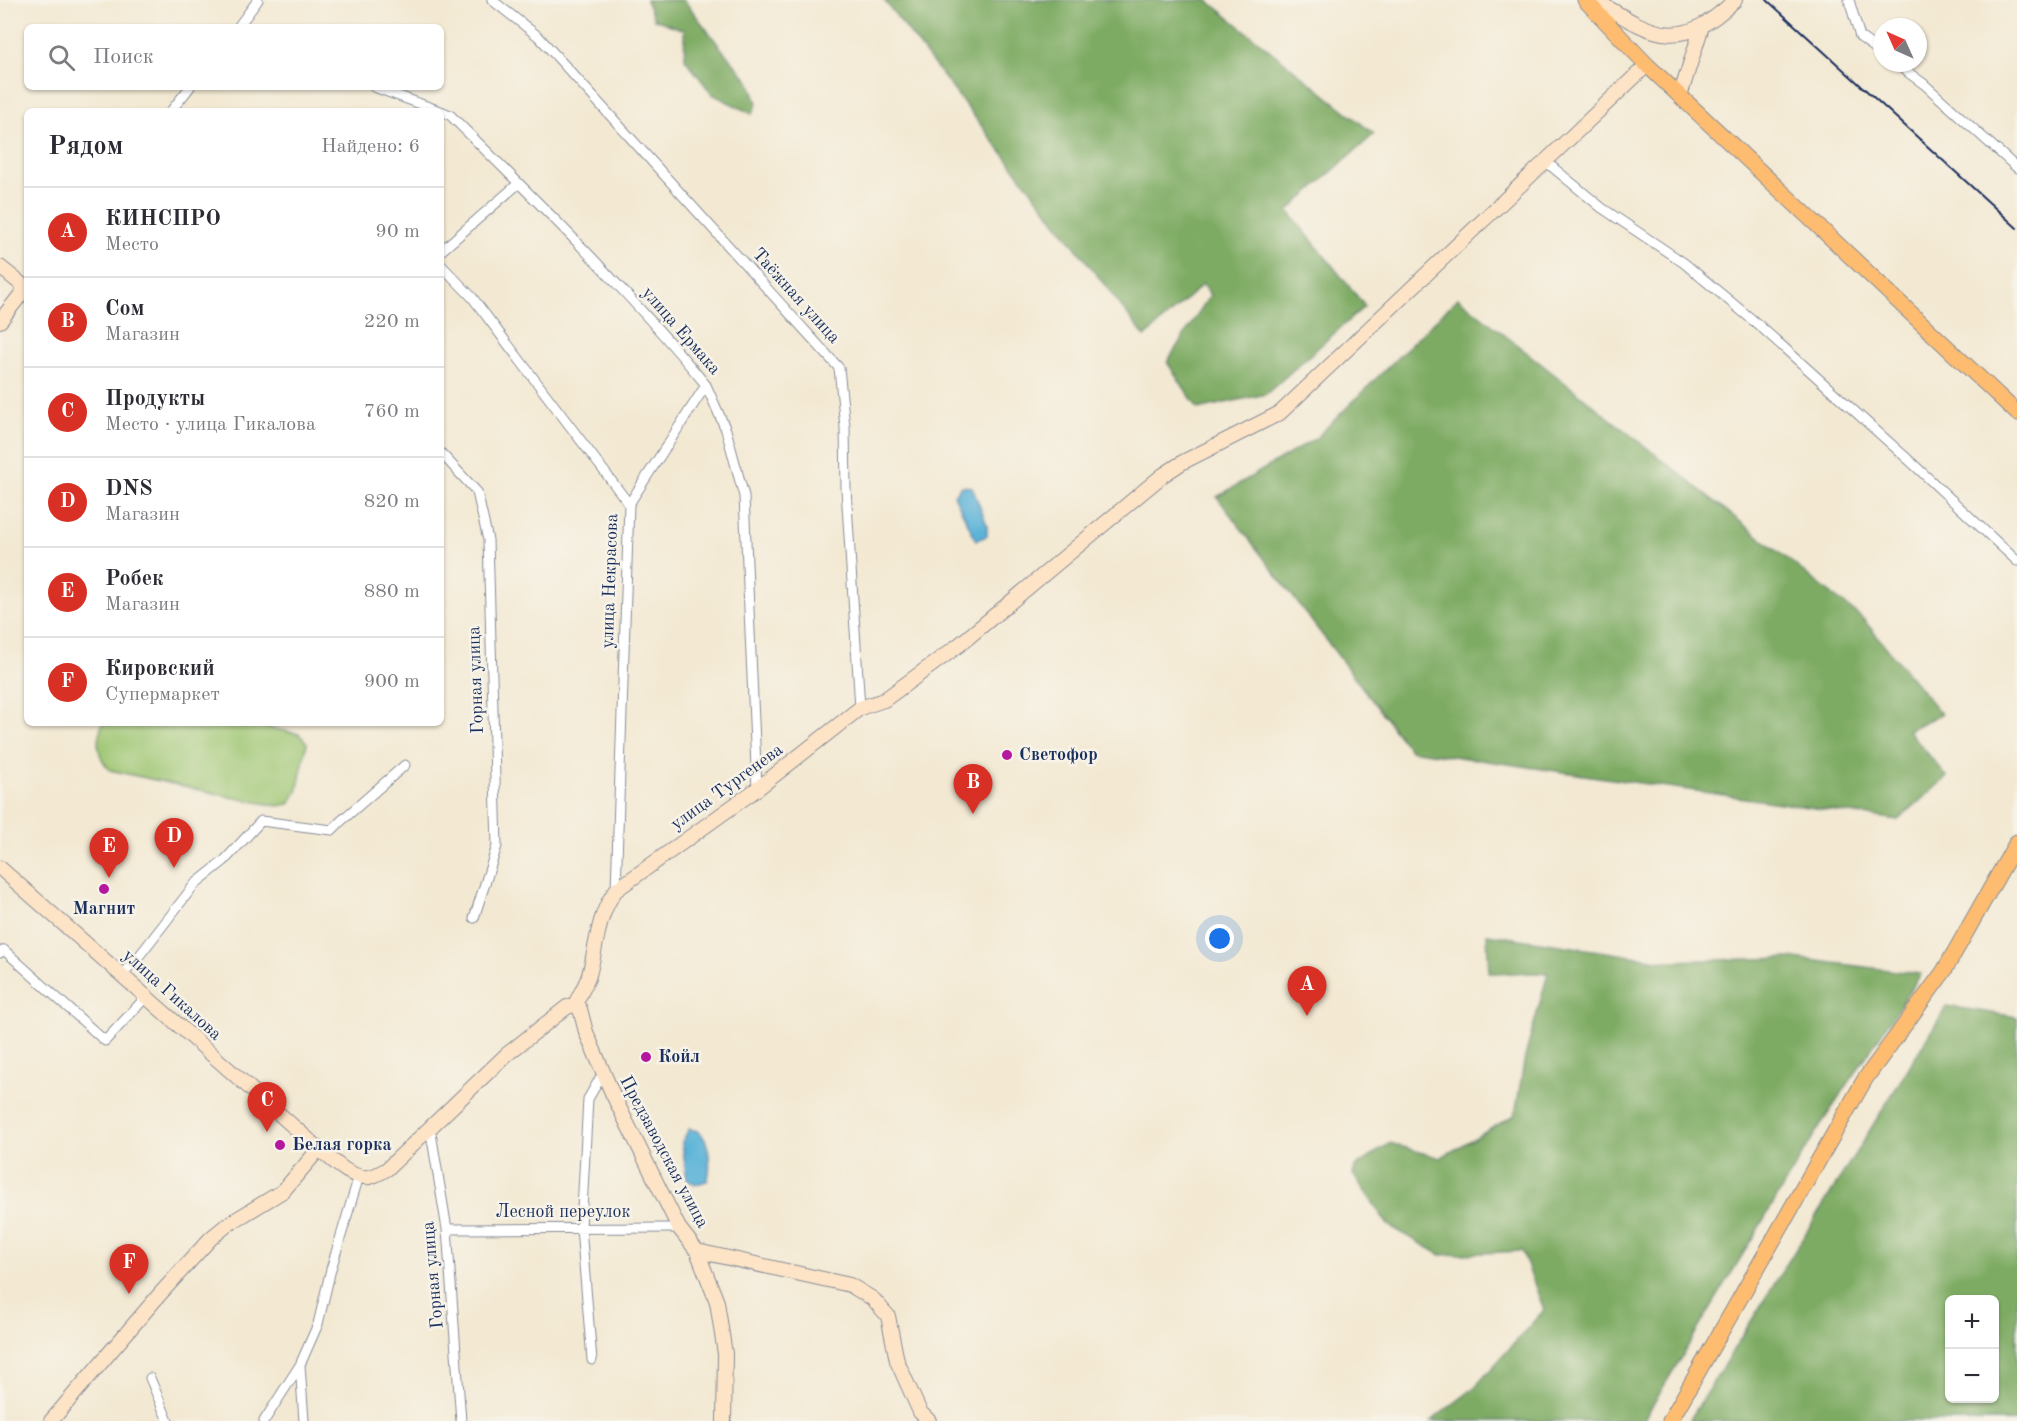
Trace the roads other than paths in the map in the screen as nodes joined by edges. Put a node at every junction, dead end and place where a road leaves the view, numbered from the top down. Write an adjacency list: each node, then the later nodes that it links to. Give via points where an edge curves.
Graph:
1 (258, 0): 7 (street)
2 (492, 0): 32 (street, Таёжная улица, via 539,37 839,368)
3 (1585, 0): 10 (main road)
4 (1595, 0): 8 (street, via 1653,32 1687,33)
5 (1735, 0): 8 (street)
6 (1849, 0): 9 (street, via 1860,37)
7 (240, 24)
8 (1702, 26): 14 (street)
9 (1873, 46)
10 (1647, 65): 14 (main road); 18 (street, улица Тургенева)
11 (1907, 72): 19 (street)
12 (188, 90): 15 (street)
13 (383, 90): 16 (street, улица Ермака)
14 (1680, 96): 28 (main road)
15 (173, 108)
16 (433, 108)
17 (444, 112): 20 (street, улица Ермака)
18 (1545, 161): 31 (street, via 1602,208 1684,263 1761,327); 32 (street, улица Тургенева, via 1280,413 1163,475 959,645 884,700)
19 (2017, 168)
20 (519, 184): 21 (street); 27 (street, улица Ермака, via 665,335)
21 (444, 248)
22 (0, 267): 24 (street)
23 (444, 269): 30 (street, улица Некрасова, via 472,297)
24 (24, 286)
25 (24, 292): 26 (street)
26 (0, 321)
27 (706, 386): 30 (street); 34 (street, улица Ермака, via 726,430 744,496)
28 (2017, 413)
29 (444, 456): 38 (street, Горная улица, via 477,492 488,540 497,846)
30 (629, 504): 37 (street, улица Некрасова)
31 (2017, 561)
32 (860, 708): 34 (street, улица Тургенева)
33 (405, 765): 40 (street, via 332,830 261,821 224,861 195,884)
34 (757, 789): 37 (street, улица Тургенева)
35 (2017, 842): 61 (main road, via 1944,970 1865,1079)
36 (0, 868): 40 (street, улица Гикалова)
37 (616, 890): 42 (street, улица Тургенева, via 600,921 588,976)
38 (474, 918)
39 (0, 953): 41 (street, via 4,950 105,1041)
40 (122, 974): 41 (street, улица Гикалова)
41 (146, 997): 45 (street, улица Гикалова)
42 (575, 1005): 43 (street, Предзаводская улица, via 580,1009); 44 (street, via 567,1007 506,1055)
43 (603, 1073): 47 (street, via 588,1099); 48 (street, Предзаводская улица)
44 (430, 1127): 46 (street, via 387,1169 370,1177); 49 (street, Горная улица)
45 (319, 1149): 46 (street, улица Гикалова); 54 (street, via 283,1191 211,1238)
46 (359, 1176): 52 (street, via 318,1324)
47 (581, 1228): 48 (street, Лесной переулок); 49 (street, Лесной переулок); 51 (street)
48 (679, 1228): 50 (street, Предзаводская улица)
49 (447, 1229): 58 (street, Горная улица)
50 (697, 1251): 59 (street, via 721,1323 725,1354); 60 (street, Предзаводская улица, via 850,1285 873,1299 888,1316 897,1361 920,1412)
51 (592, 1360)
52 (300, 1365): 56 (street); 57 (street)
53 (150, 1378): 55 (street)
54 (51, 1421)
55 (168, 1421)
56 (264, 1421)
57 (304, 1421)
58 (461, 1421)
59 (724, 1421)
60 (929, 1421)
61 (1670, 1421)

